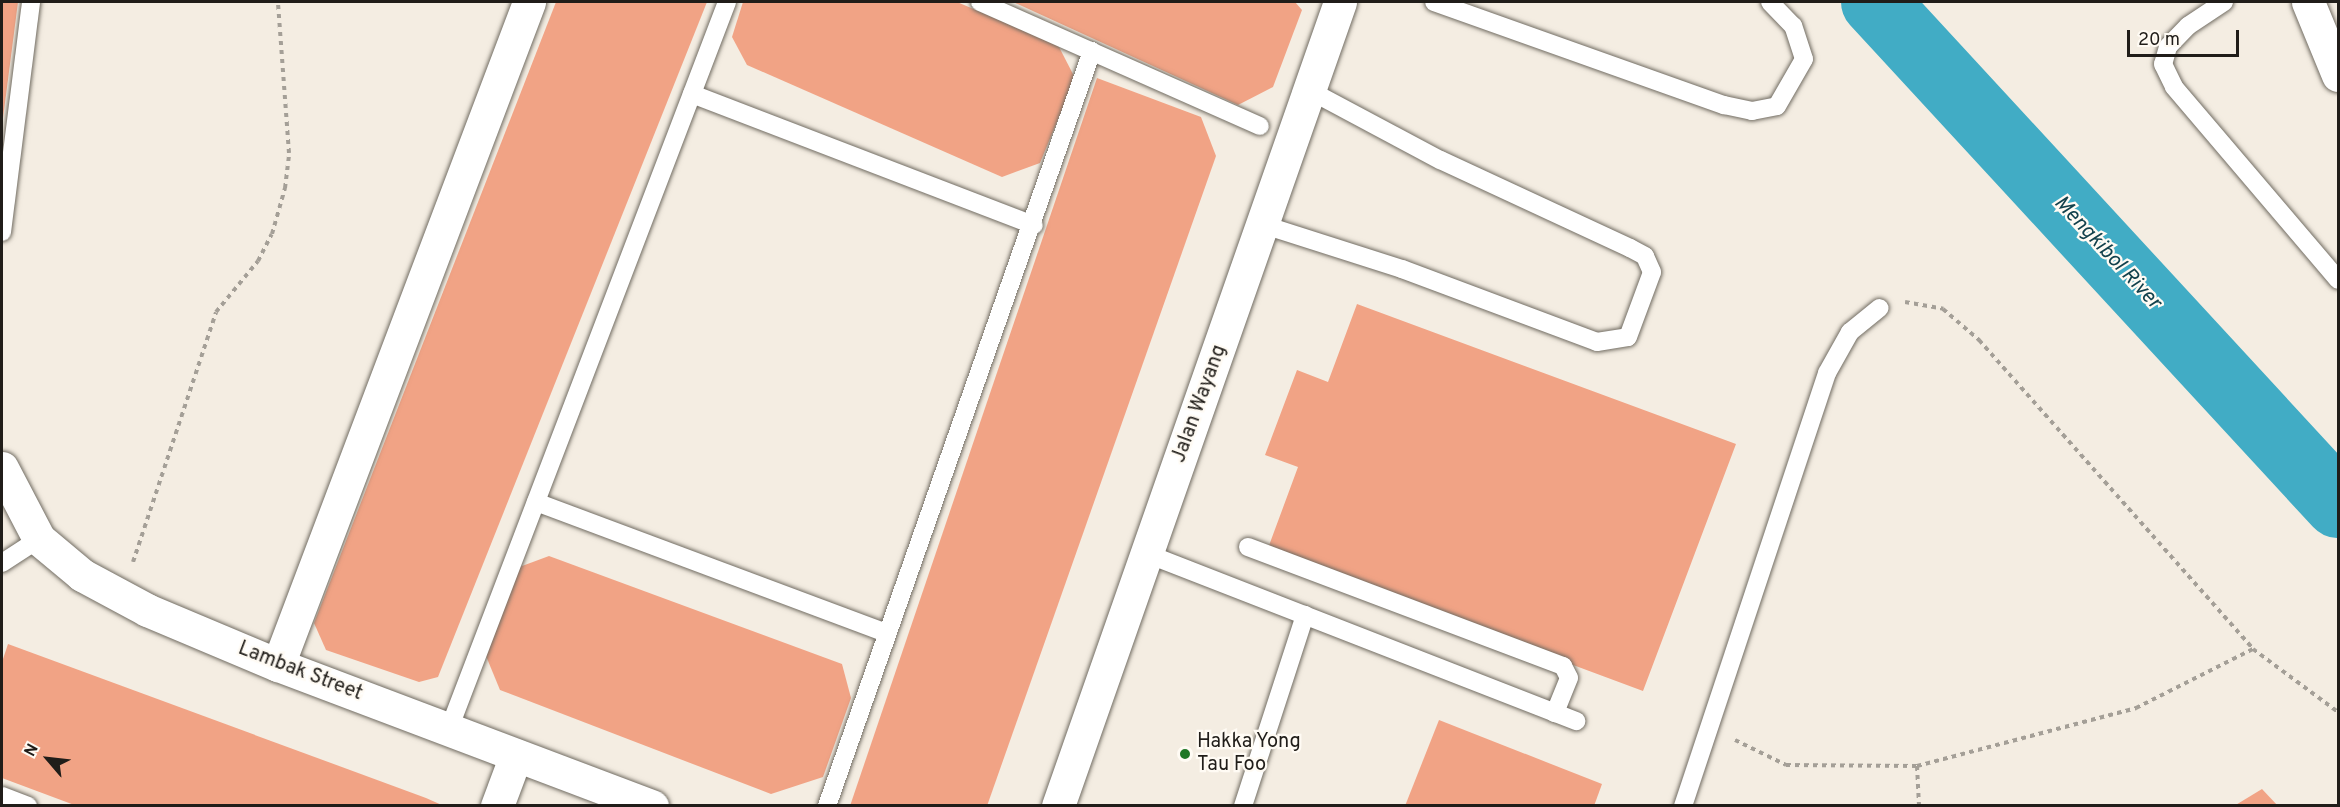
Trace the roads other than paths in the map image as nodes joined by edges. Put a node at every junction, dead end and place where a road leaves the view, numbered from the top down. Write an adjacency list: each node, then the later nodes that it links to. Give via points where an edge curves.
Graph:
1 (30, 2): 17 (lane)
2 (529, 2): 28 (street)
3 (727, 2): 13 (lane)
4 (980, 2): 10 (lane)
5 (1340, 2): 12 (street, Jalan Wayang)
6 (1434, 2): 7 (lane, via 1724,105 1752,111 1777,106 1804,59 1793,26)
7 (1770, 2)
8 (2224, 2): 18 (lane, via 2188,26 2168,47 2163,64 2174,87)
9 (2308, 2): 11 (street)
10 (1092, 51): 14 (lane); 16 (lane)
11 (2338, 75)
12 (1309, 90): 15 (street, Jalan Wayang); 15 (lane, via 1440,160 1645,256 1652,272 1628,337 1598,342 1402,269)
13 (692, 94): 16 (lane); 21 (lane)
14 (1260, 126)
15 (1261, 224): 24 (street, Jalan Wayang, via 1210,380)
16 (1034, 225): 27 (lane)
17 (2, 232)
18 (2338, 280)
19 (1880, 308): 40 (lane, via 1851,332 1827,373)
20 (2, 468): 22 (street, Lambak Street)
21 (536, 502): 27 (lane); 31 (lane)
22 (39, 539): 25 (lane); 28 (street, Lambak Street, via 82,575 121,597)
23 (1248, 547): 29 (lane, via 1563,666 1569,678)
24 (1145, 553): 26 (lane); 38 (street, Jalan Wayang)
25 (2, 563)
26 (1305, 615): 29 (lane); 39 (lane)
27 (887, 633): 37 (lane)
28 (278, 665): 31 (street, Lambak Street)
29 (1555, 712): 30 (lane)
30 (1576, 721)
31 (449, 729): 32 (street, Lambak Street)
32 (516, 755): 35 (street); 36 (street, Lambak Street)
33 (2, 796): 34 (lane)
34 (28, 806)
35 (497, 806)
36 (652, 806)
37 (828, 806)
38 (1058, 806)
39 (1243, 806)
40 (1683, 806)

